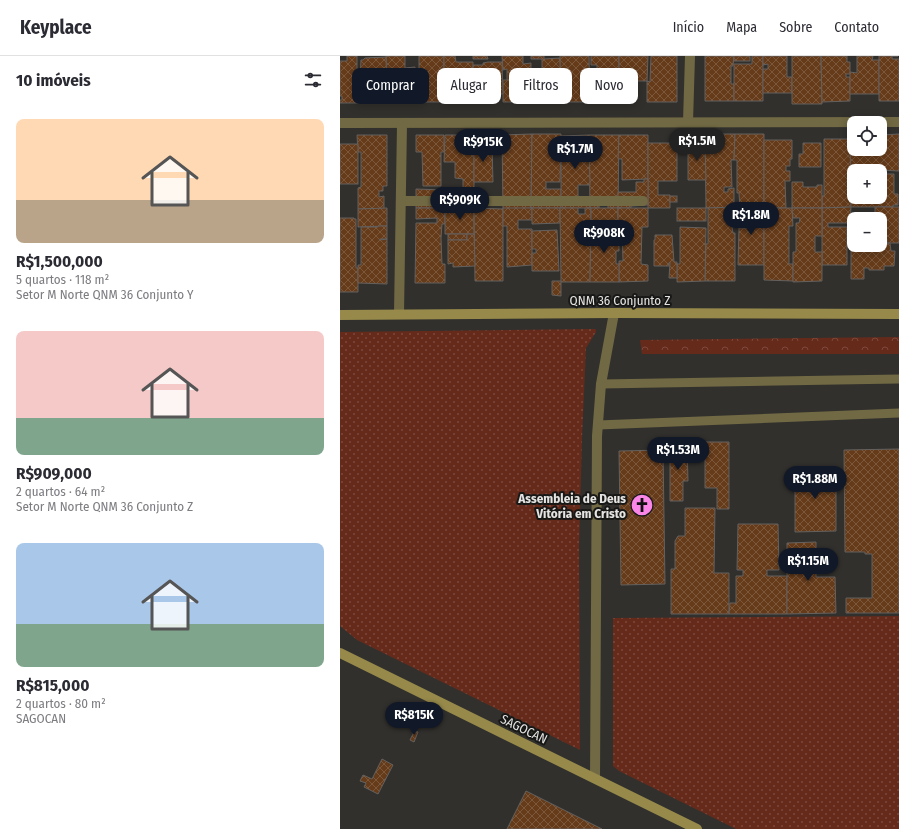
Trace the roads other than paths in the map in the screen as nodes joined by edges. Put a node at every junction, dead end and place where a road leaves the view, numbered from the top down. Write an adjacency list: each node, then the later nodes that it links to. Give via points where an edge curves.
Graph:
1 (690, 56): 2 (street)
2 (688, 122): 3 (street); 5 (street)
3 (899, 122)
4 (340, 123): 5 (street)
5 (402, 124): 6 (street)
6 (401, 201): 7 (street); 10 (street)
7 (643, 201)
8 (614, 313): 10 (street, QNM 36 Conjunto Z); 11 (street, QNM 36 Conjunto Z); 13 (street)
9 (340, 314): 10 (street, QNM 36 Conjunto Z)
10 (399, 314)
11 (899, 314)
12 (899, 379): 13 (lane)
13 (601, 384): 15 (street)
14 (899, 413): 15 (lane)
15 (598, 425): 17 (street)
16 (340, 653): 17 (street, SAGOCAN)
17 (595, 778): 18 (street, SAGOCAN)
18 (697, 829)

